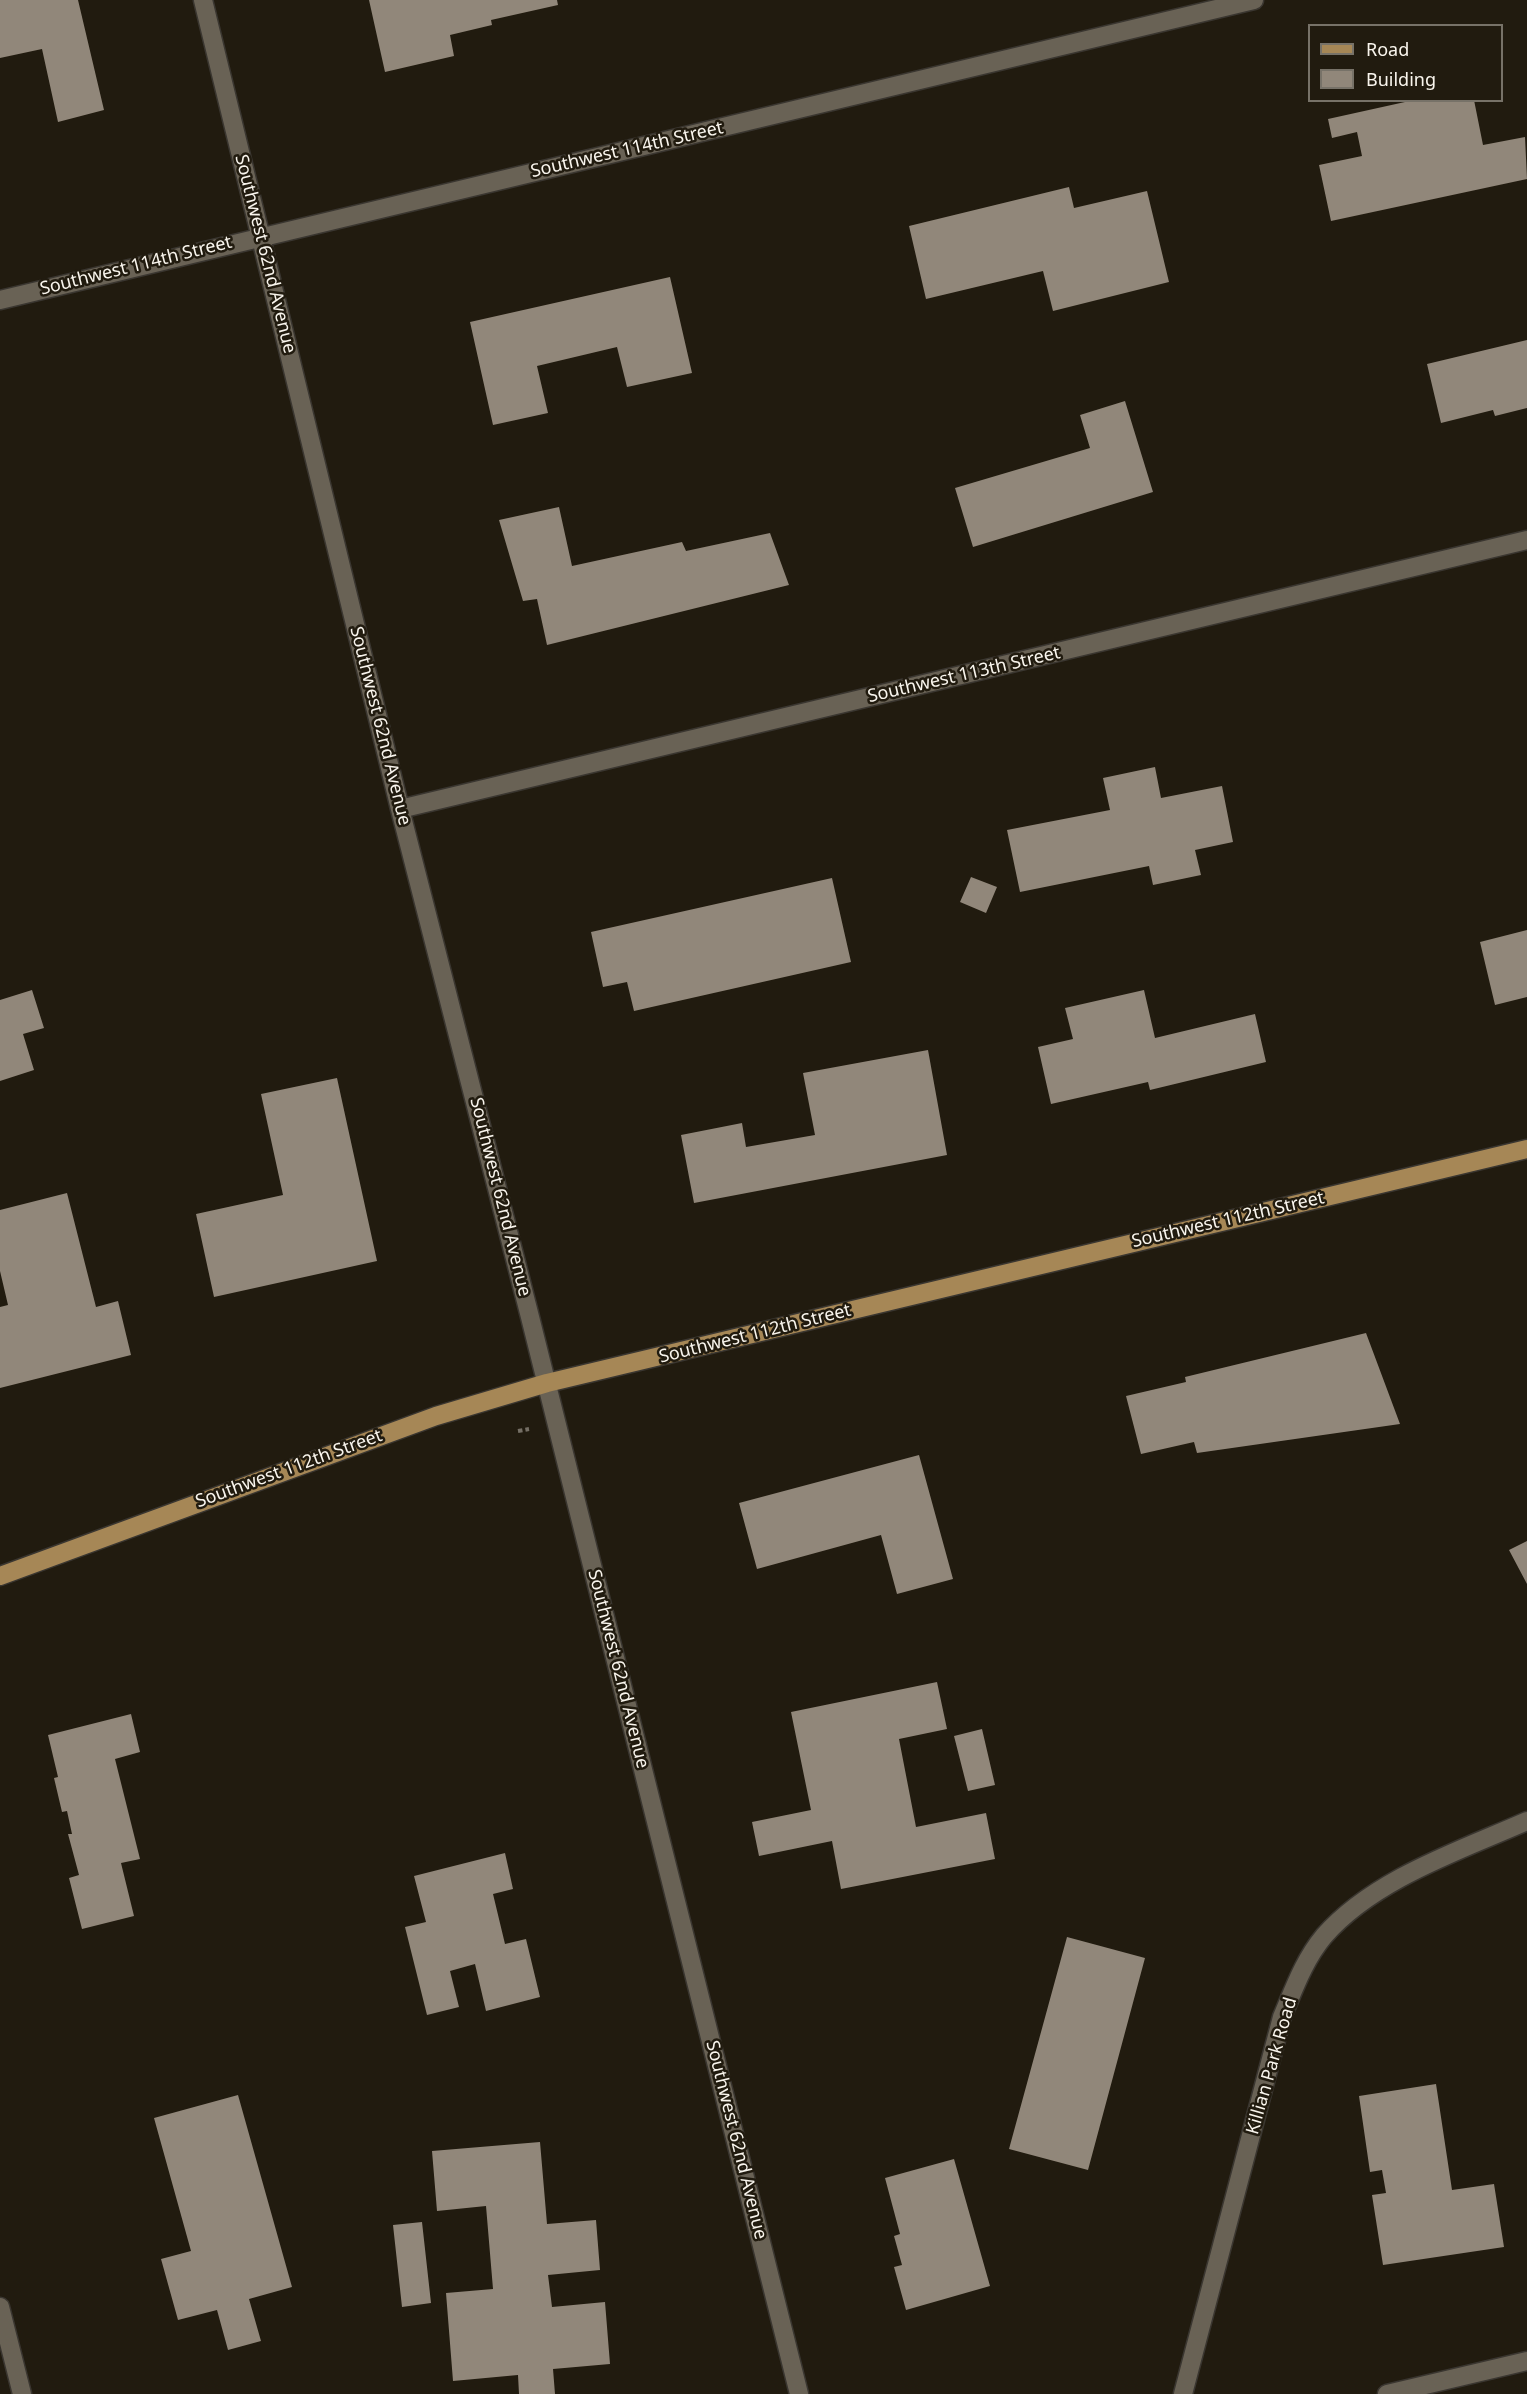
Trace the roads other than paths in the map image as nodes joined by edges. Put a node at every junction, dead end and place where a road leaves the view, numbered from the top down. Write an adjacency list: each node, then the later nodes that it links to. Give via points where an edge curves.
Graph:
1 (203, 0): 3 (street, Southwest 62nd Avenue)
2 (1254, 0): 3 (street, Southwest 114th Street)
3 (261, 236): 4 (street, Southwest 114th Street); 6 (street, Southwest 62nd Avenue)
4 (0, 300)
5 (1527, 540): 6 (street, Southwest 113th Street)
6 (400, 809): 8 (street, Southwest 62nd Avenue)
7 (1527, 1149): 8 (main road, Southwest 112th Street)
8 (547, 1383): 9 (main road, Southwest 112th Street, via 436,1416); 14 (street, Southwest 62nd Avenue)
9 (0, 1576)
10 (1527, 1821): 15 (street, Killian Park Road, via 1426,1866 1353,1908 1323,1937 1300,1972 1282,2017)
11 (0, 2307): 13 (street)
12 (1527, 2361): 16 (street)
13 (22, 2394)
14 (800, 2394)
15 (1184, 2394)
16 (1388, 2394)

